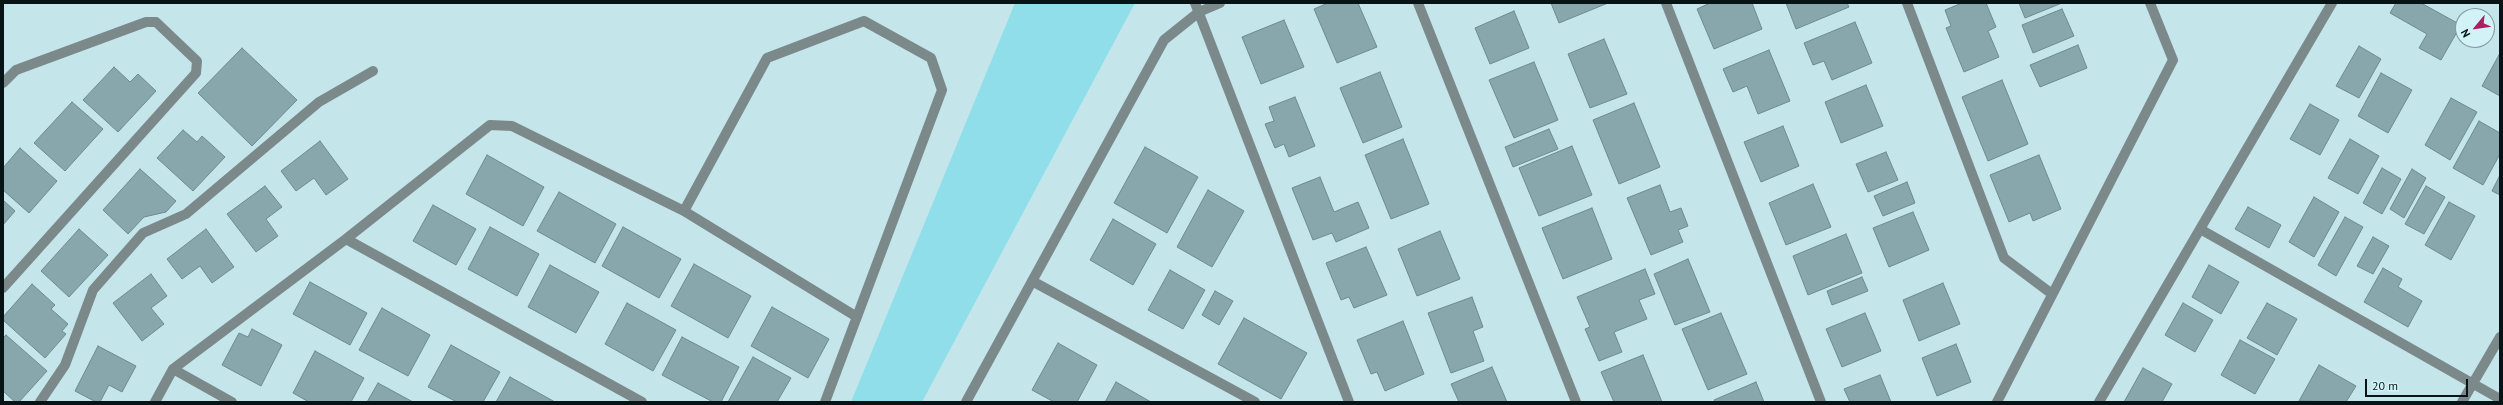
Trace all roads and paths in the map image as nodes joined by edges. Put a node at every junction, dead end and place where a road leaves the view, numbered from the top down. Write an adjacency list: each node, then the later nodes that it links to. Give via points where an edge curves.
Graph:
1 (1220, 3): 7 (street)
2 (1418, 3): 29 (street)
3 (1666, 3): 30 (street)
4 (1907, 3): 15 (street, via 2004,258)
5 (2150, 3): 15 (street, via 2172,60)
6 (2332, 3): 11 (street)
7 (1197, 7): 13 (street, via 1164,40); 28 (street)
8 (374, 71): 21 (street, via 319,102 186,214 143,233 93,290 65,365)
9 (3, 83): 14 (street, via 16,70 146,22 156,22 197,61 196,73)
10 (684, 211): 12 (street, via 512,126 490,125); 16 (street); 16 (street, via 768,58 864,21 931,58 942,90)
11 (2200, 229): 19 (street); 32 (street)
12 (346, 239): 18 (street); 24 (street)
13 (1032, 281): 26 (street); 27 (street)
14 (3, 288)
15 (2052, 294): 31 (street)
16 (857, 317): 25 (street)
17 (2500, 337): 19 (street)
18 (174, 369): 22 (street); 23 (street)
19 (2473, 383): 20 (street); 33 (street)
20 (2500, 399)
21 (40, 402)
22 (155, 402)
23 (232, 402)
24 (642, 402)
25 (825, 402)
26 (966, 402)
27 (1255, 402)
28 (1349, 402)
29 (1576, 402)
30 (1821, 402)
31 (1997, 402)
32 (2098, 402)
33 (2462, 402)

